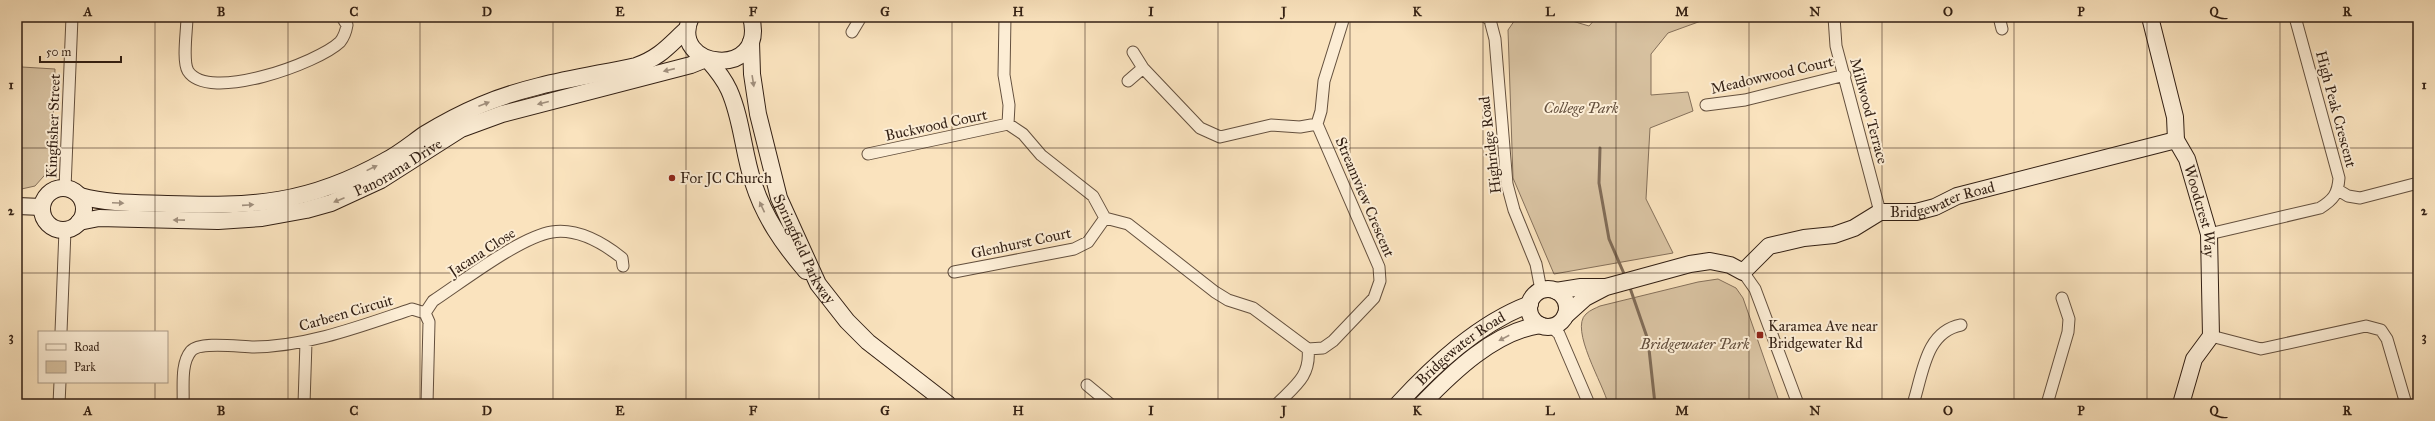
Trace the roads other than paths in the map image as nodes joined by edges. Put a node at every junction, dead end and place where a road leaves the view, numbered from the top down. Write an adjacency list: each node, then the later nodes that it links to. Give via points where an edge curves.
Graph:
1 (72, 17): 28 (street, Kingfisher Street)
2 (187, 17): 3 (street, via 188,70 193,77 208,82 245,82 294,68 330,50 341,41 347,25)
3 (342, 17)
4 (751, 17): 16 (street, Springfield Parkway, via 754,26)
5 (861, 17): 15 (street)
6 (1005, 17): 23 (street, via 1004,75 1009,105)
7 (1344, 17): 24 (street, via 1324,81 1321,111)
8 (1834, 17): 20 (street, Millwood Terrace, via 1836,46)
9 (1998, 17): 14 (street)
10 (2150, 17): 25 (street, Woodcrest Way, via 2175,117)
11 (2295, 17): 29 (street, High Peak Crescent, via 2339,178)
12 (1491, 18): 43 (street, Highridge Road, via 1507,184 1514,210)
13 (689, 23): 18 (street, via 694,49); 30 (street, Panorama Drive, one-way to 13, via 106,202 227,206 271,202 334,186 386,161 460,114 483,104 514,93 654,60)
14 (2002, 29)
15 (852, 32)
16 (751, 42): 18 (street, via 746,50 734,59 716,62); 41 (street, Springfield Parkway, one-way to 41, via 752,74 758,114 779,198)
17 (1133, 52): 19 (street)
18 (707, 59): 35 (street, Panorama Drive, one-way to 35, via 502,114 461,129 381,180 331,203 306,210 262,218 218,221 99,218); 41 (street, one-way to 18, via 781,241 768,218 753,183 729,90)
19 (1143, 68): 21 (street); 24 (street, via 1200,128 1209,134 1220,137 1271,125 1300,127)
20 (1845, 75): 22 (street, Meadowwood Court, via 1746,100); 33 (street, Millwood Terrace)
21 (1128, 81)
22 (1706, 105)
23 (1008, 124): 26 (street, Buckwood Court); 34 (street, via 1023,134 1041,155 1093,196)
24 (1316, 124): 52 (street, Streamview Crescent, via 1379,266 1380,281 1374,298 1333,341 1323,348)
25 (2176, 140): 33 (street, Bridgewater Road, via 1957,196 1935,207 1916,212); 37 (street, Woodcrest Way, via 2187,159)
26 (868, 154)
27 (2418, 183): 29 (street, via 2360,198 2348,196)
28 (65, 188): 30 (street); 32 (street, via 52,191)
29 (2338, 190): 37 (street, High Peak Crescent, via 2332,201 2320,208)
30 (80, 196): 35 (street, via 84,209)
31 (17, 206): 32 (street)
32 (42, 207): 36 (street, via 48,224)
33 (1880, 212): 40 (street, Bridgewater Road, via 1854,228 1834,235 1804,238 1769,246)
34 (1105, 218): 39 (street, Glenhurst Court, via 1088,242 1074,249); 52 (street, via 1128,224 1215,292 1228,300 1253,308)
35 (80, 222): 36 (street)
36 (65, 230): 49 (street)
37 (2209, 234): 50 (street, Woodcrest Way)
38 (623, 266): 46 (street, Jacana Close, via 622,258 601,242 570,233 552,232 524,242 433,301)
39 (954, 272)
40 (1743, 272): 42 (street, Bridgewater Road, via 1730,265 1710,261); 65 (street, via 1755,289)
41 (818, 284): 59 (street, Springfield Parkway, via 842,315 868,342)
42 (1606, 287): 43 (street, Bridgewater Road); 47 (street, Bridgewater Road, via 1585,298)
43 (1549, 290): 45 (street, via 1532,298); 47 (street, via 1561,294 1567,305)
44 (2062, 298): 67 (street, via 2069,319 2068,332)
45 (1530, 304): 47 (street, via 1531,316); 62 (street, Bridgewater Road, via 1489,325 1468,340)
46 (425, 313): 51 (street, Carbeen Circuit, via 412,309); 58 (street, via 429,322)
47 (1555, 325): 63 (street, Bridgewater Road, one-way to 63, via 1525,327 1496,342 1464,364); 64 (street)
48 (1961, 325): 66 (street, via 1949,328 1931,344)
49 (61, 331)
50 (2211, 336): 68 (street, via 2194,359); 69 (street, via 2262,349 2366,326 2381,330 2387,339)
51 (306, 342): 56 (street, Carbeen Circuit, via 255,347 201,346 192,350 185,361); 57 (street)
52 (1308, 349): 61 (street, via 1309,362 1306,374)
53 (60, 383): 55 (street)
54 (1087, 385): 60 (street)
55 (59, 404)
56 (183, 404)
57 (304, 404)
58 (427, 404)
59 (948, 404)
60 (1110, 404)
61 (1277, 404)
62 (1398, 404)
63 (1422, 404)
64 (1589, 404)
65 (1798, 404)
66 (1913, 404)
67 (2047, 404)
68 (2181, 404)
69 (2406, 404)

